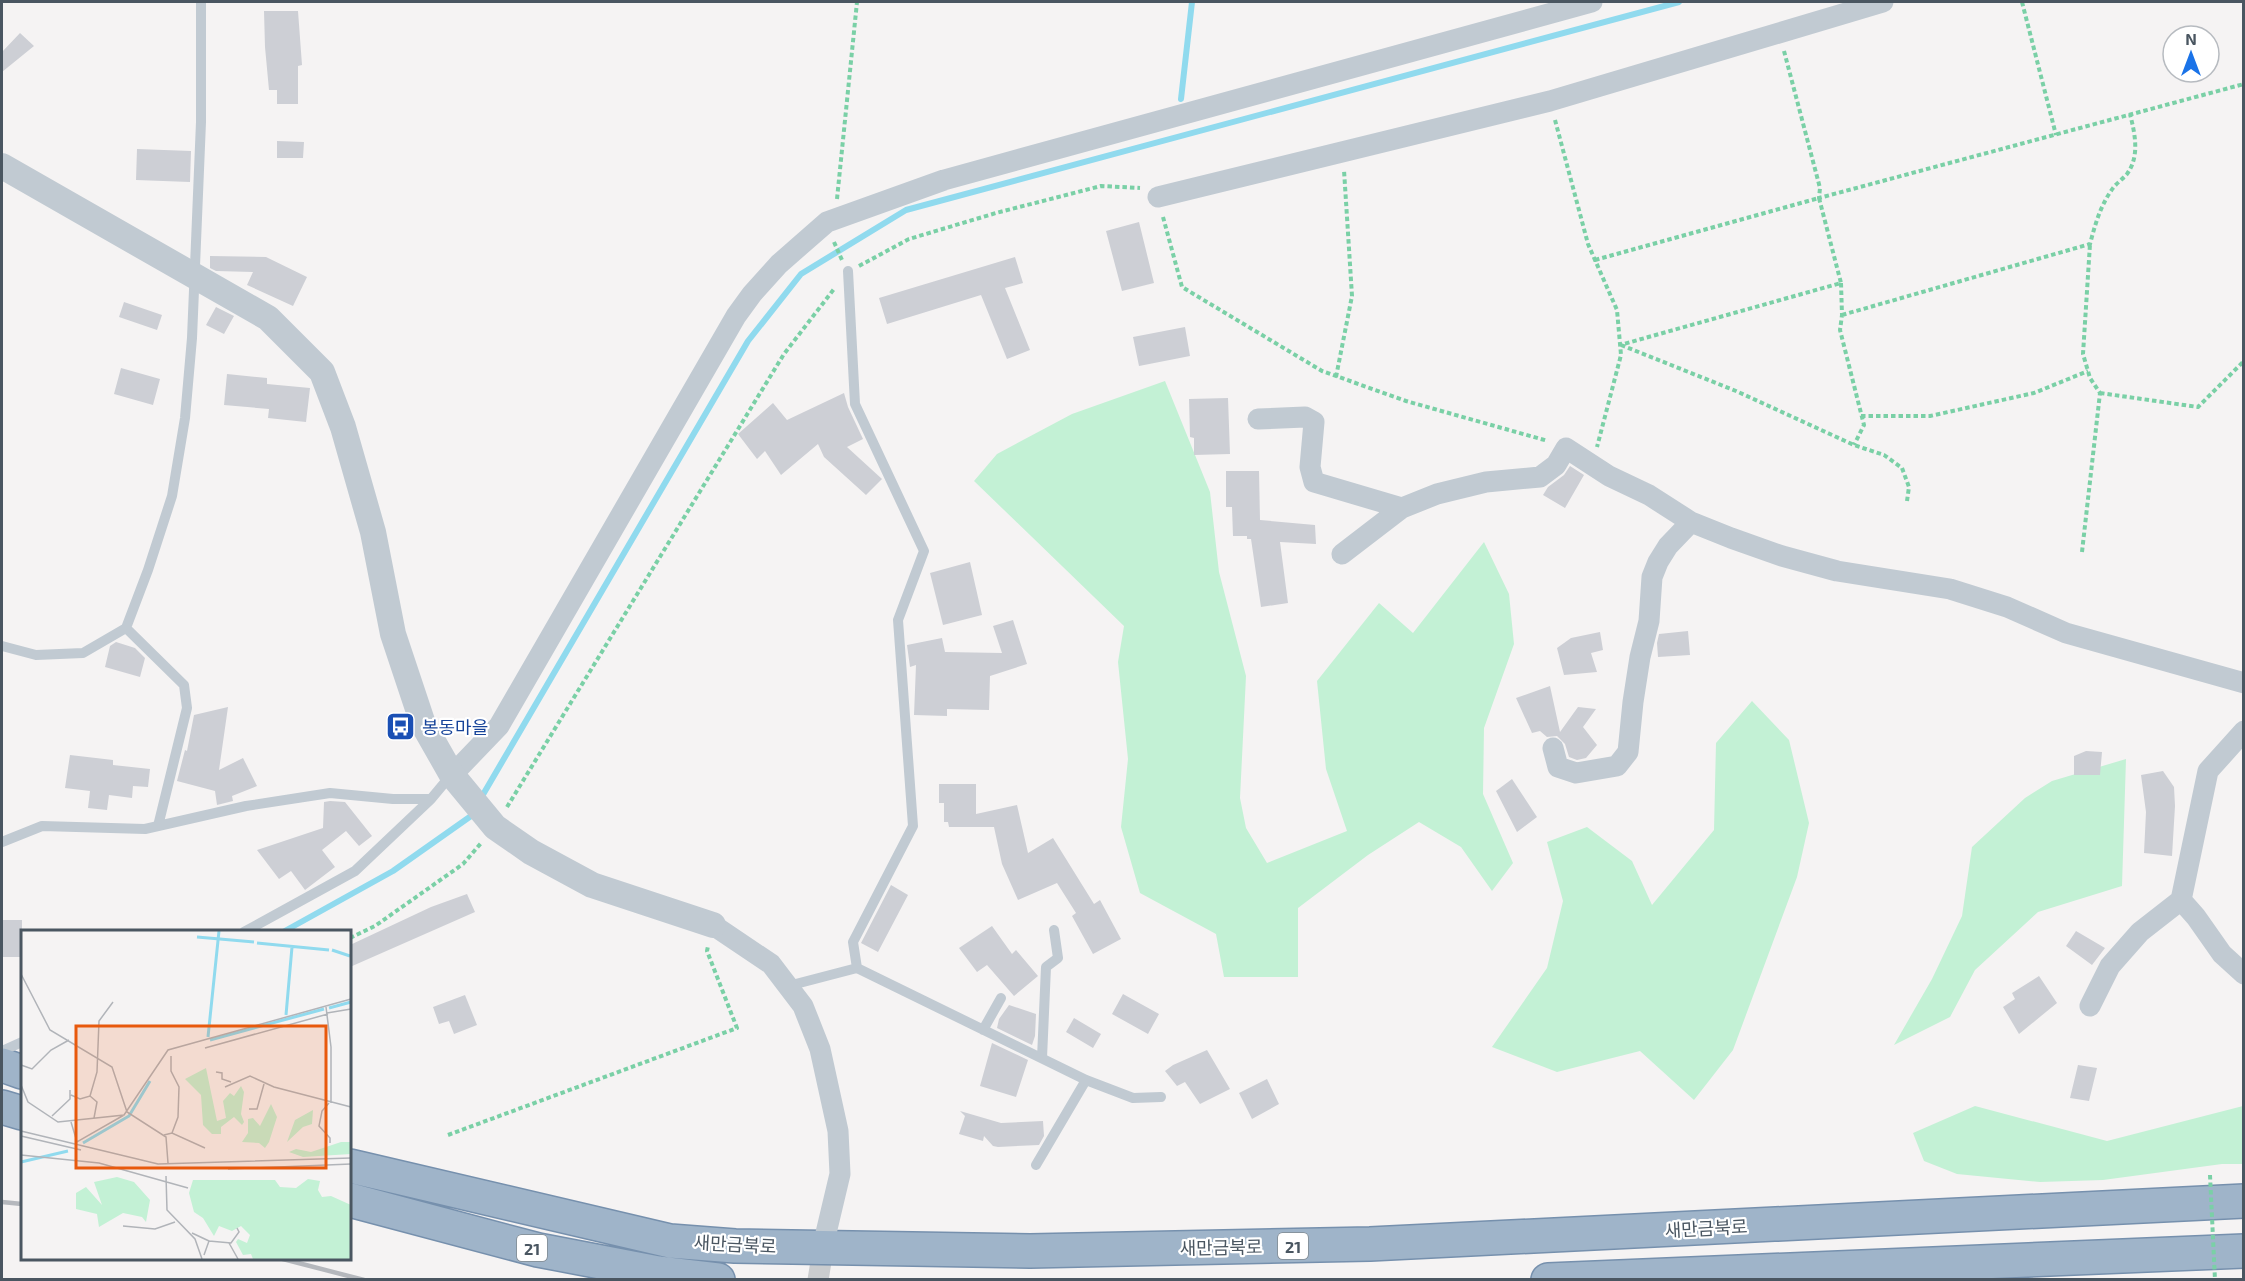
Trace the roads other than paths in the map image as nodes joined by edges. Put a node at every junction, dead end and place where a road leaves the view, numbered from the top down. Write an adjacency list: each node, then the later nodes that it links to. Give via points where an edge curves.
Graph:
1 (201, 2): 7 (lane, via 201,122)
2 (1592, 2): 17 (street, via 944,180 829,228 779,264 736,316 499,726)
3 (1883, 2): 5 (street, via 1550,101)
4 (2, 166): 7 (street)
5 (1158, 197)
6 (845, 266): 25 (lane, via 855,404 924,551 898,620 913,826 854,942)
7 (194, 276): 12 (lane, via 185,418 172,496); 17 (street, via 268,318 322,372 343,427 373,532 396,645 423,723)
8 (1258, 419): 9 (street, via 1305,417 1314,422 1310,467 1314,482)
9 (1402, 508): 10 (street, via 1437,494 1486,482 1540,477 1556,465 1566,448); 11 (street)
10 (1691, 522): 14 (street, via 1782,556 1837,571 1950,589 2066,633); 16 (street, via 1668,546 1652,578 1628,752 1617,766 1576,773 1558,767)
11 (1342, 554)
12 (126, 628): 13 (lane, via 83,653 36,655); 19 (lane, via 184,685 187,708)
13 (2, 646)
14 (2244, 683)
15 (2244, 731): 21 (street, via 2208,771)
16 (1552, 748)
17 (452, 775): 18 (lane); 22 (street, via 495,827 531,852 592,885)
18 (431, 799): 19 (lane, via 330,794 246,806); 23 (lane, via 355,871)
19 (158, 826): 20 (lane, via 42,826)
20 (2, 842)
21 (2181, 900): 26 (street, via 2222,954); 29 (street, via 2140,932 2110,966)
22 (713, 925): 27 (street, via 771,964)
23 (248, 930)
24 (1054, 930): 33 (lane, via 1058,958 1046,967)
25 (857, 968): 27 (lane); 30 (lane)
26 (2244, 974)
27 (788, 986): 42 (street, via 803,1006 820,1049 838,1131 840,1174)
28 (1001, 998): 30 (lane)
29 (2090, 1006)
30 (983, 1030): 33 (lane)
31 (21, 1042): 32 (lane)
32 (2, 1051)
33 (1042, 1058): 36 (lane)
34 (2, 1065): 35 (highway)
35 (21, 1072)
36 (1086, 1080): 37 (lane, via 1133,1098); 38 (lane)
37 (1161, 1097)
38 (1036, 1165)
39 (351, 1166): 41 (highway, 새만금북로 / 21, via 670,1241 759,1247 1030,1251 1370,1244)
40 (351, 1200): 44 (highway, 새만금북로 / 21, via 538,1250)
41 (2244, 1201)
42 (826, 1233)
43 (2244, 1251): 45 (highway)
44 (718, 1280)
45 (1548, 1280)

